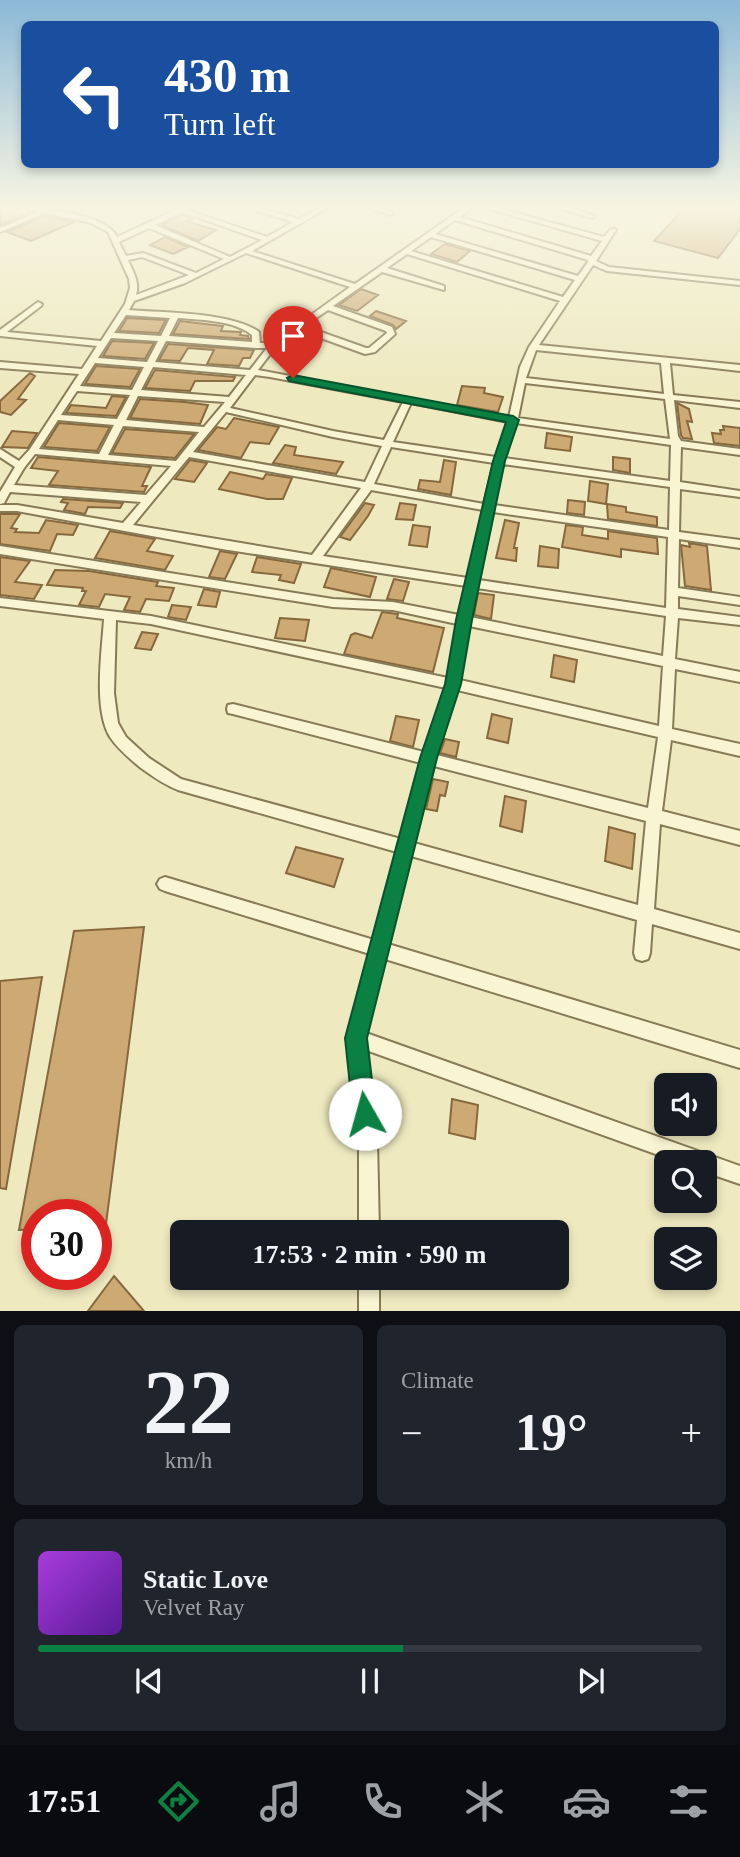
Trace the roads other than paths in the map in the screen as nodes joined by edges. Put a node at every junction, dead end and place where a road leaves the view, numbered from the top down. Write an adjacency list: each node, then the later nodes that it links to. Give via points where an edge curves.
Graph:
1 (129, 268): 15 (street)
2 (177, 268): 10 (street)
3 (209, 268): 10 (street)
4 (298, 268): 13 (street)
5 (382, 268): 13 (street); 14 (street)
6 (459, 268): 16 (street)
7 (542, 268): 11 (street)
8 (586, 268): 11 (street)
9 (606, 268): 12 (street)
10 (195, 275): 15 (street)
11 (579, 279): 16 (street)
12 (740, 284)
13 (356, 287): 18 (street)
14 (441, 288)
15 (131, 299): 19 (street)
16 (564, 300): 28 (street)
17 (38, 304): 22 (street)
18 (327, 307): 21 (street); 21 (street, via 389,329 391,334 365,351)
19 (124, 312): 20 (street); 23 (street)
20 (175, 316): 24 (street); 26 (street, via 214,319 245,328 256,334)
21 (298, 327): 27 (street)
22 (0, 334): 25 (street)
23 (109, 335): 24 (street); 25 (street)
24 (163, 338): 26 (street); 32 (street)
25 (103, 344): 29 (street)
26 (256, 345): 27 (street)
27 (274, 346): 35 (street)
28 (533, 347): 30 (street); 36 (street)
29 (92, 360): 32 (street); 34 (street)
30 (665, 360): 33 (street); 39 (street)
31 (0, 365): 34 (street)
32 (150, 365): 35 (street); 38 (street)
33 (740, 368)
34 (85, 372): 37 (street)
35 (253, 372): 40 (street); 41 (street)
36 (521, 380): 39 (street); 45 (street)
37 (74, 388): 38 (street); 44 (street)
38 (136, 392): 40 (street); 46 (street)
39 (669, 396): 42 (street); 48 (street)
40 (232, 400): 43 (street)
41 (408, 400): 45 (street); 49 (street)
42 (740, 405)
43 (224, 409): 47 (street); 49 (street)
44 (55, 417): 46 (street); 50 (street)
45 (513, 420): 48 (street); 55 (street)
46 (120, 423): 47 (street); 54 (street)
47 (206, 430): 53 (street)
48 (676, 441): 52 (street); 58 (street)
49 (387, 444): 55 (street); 60 (street)
50 (33, 451): 54 (street); 57 (street)
51 (0, 452): 57 (street)
52 (740, 452)
53 (187, 454): 56 (street); 60 (street)
54 (102, 457): 56 (street)
55 (499, 461): 58 (street); 65 (street)
56 (179, 464): 62 (street)
57 (20, 466): 59 (street)
58 (674, 485): 61 (street); 67 (street)
59 (7, 488): 62 (street); 63 (street)
60 (367, 488): 65 (street); 70 (street)
61 (740, 494)
62 (149, 499): 66 (street)
63 (0, 502)
64 (0, 508): 66 (street)
65 (489, 508): 67 (street); 71 (street)
66 (125, 528): 70 (street)
67 (673, 534): 68 (street); 72 (street)
68 (740, 544)
69 (0, 550): 77 (street)
70 (315, 559): 71 (street)
71 (473, 582): 75 (street); 77 (street)
72 (672, 591): 73 (street); 75 (street)
73 (740, 601)
74 (0, 602): 76 (street)
75 (672, 612): 78 (street); 79 (street)
76 (110, 614): 81 (street); 88 (street, via 111,723 144,762 178,784)
77 (464, 620): 79 (street); 81 (street)
78 (740, 621)
79 (668, 661): 80 (street); 83 (street)
80 (740, 677)
81 (453, 684): 83 (street); 85 (street)
82 (233, 709): 85 (street)
83 (665, 732): 84 (street); 86 (street)
84 (740, 750)
85 (429, 758): 86 (street); 88 (street)
86 (654, 815): 87 (street); 90 (street)
87 (740, 838)
88 (405, 849): 90 (street); 92 (street)
89 (166, 884): 92 (street)
90 (645, 914): 91 (street); 93 (street)
91 (740, 941)
92 (379, 949): 94 (street); 95 (street)
93 (642, 953)
94 (356, 1038): 96 (street); 99 (street, via 368,1139)
95 (740, 1059)
96 (670, 1150)
97 (717, 1167): 98 (street)
98 (740, 1175)
99 (369, 1220)
100 (369, 1290): 101 (street)
101 (369, 1311)

